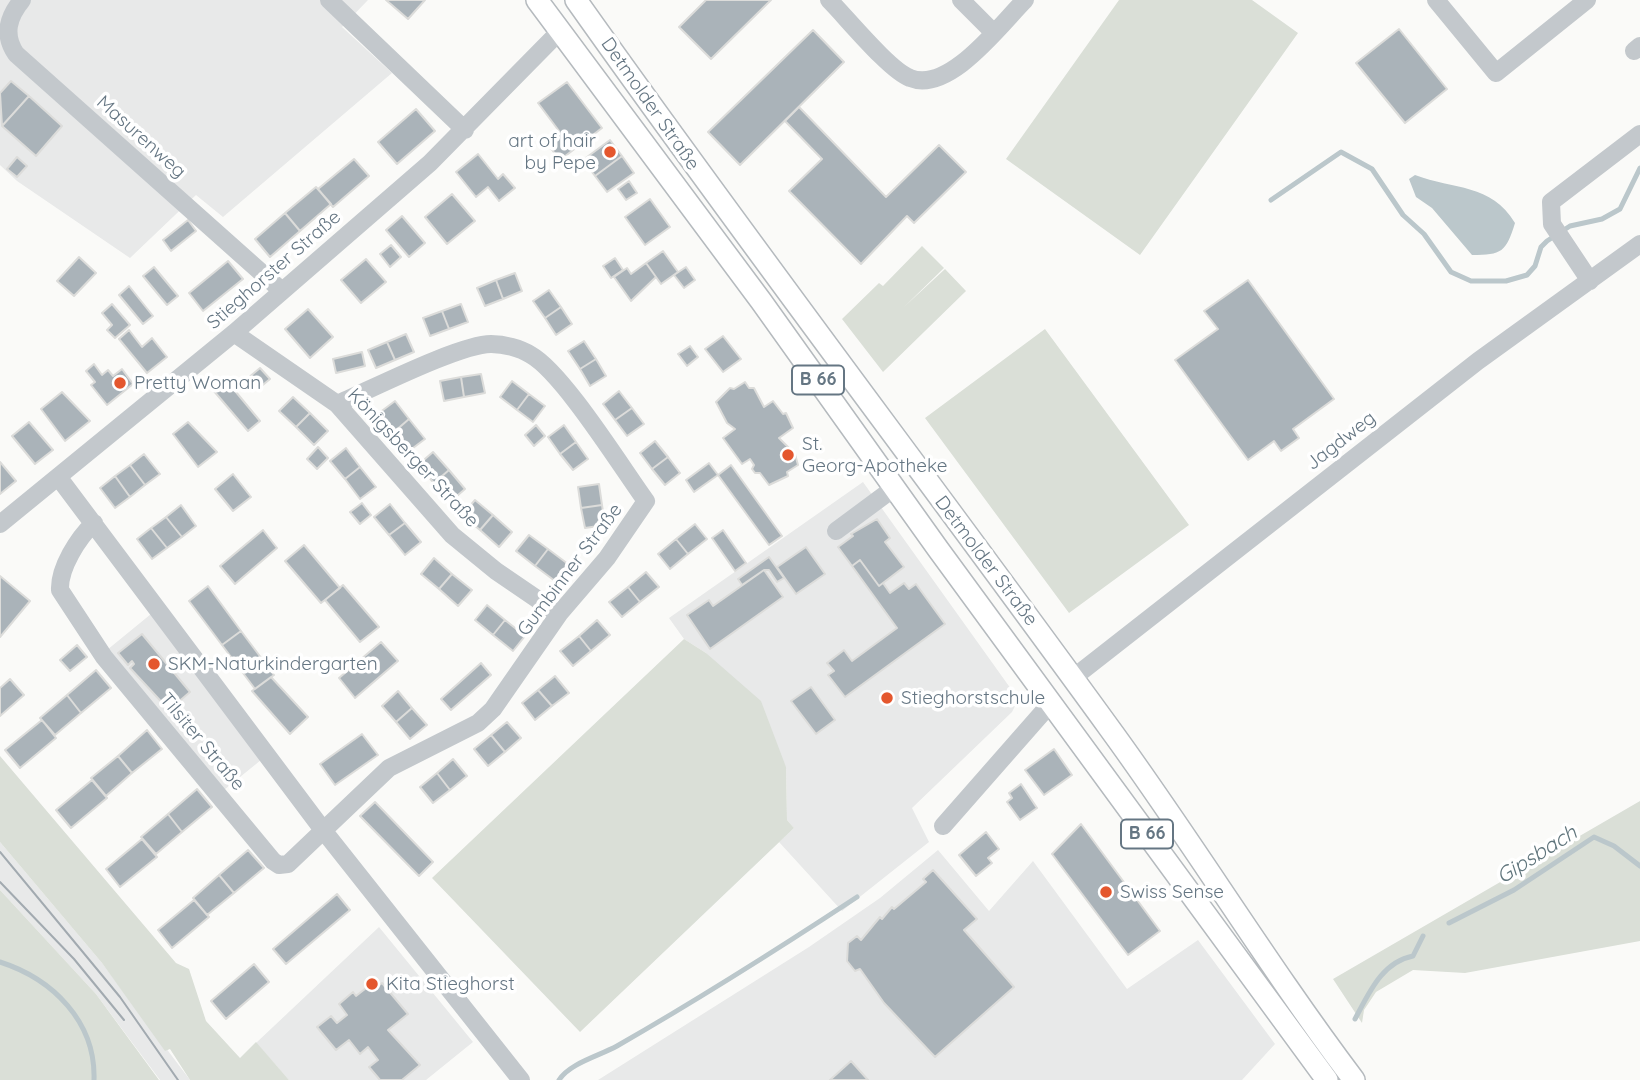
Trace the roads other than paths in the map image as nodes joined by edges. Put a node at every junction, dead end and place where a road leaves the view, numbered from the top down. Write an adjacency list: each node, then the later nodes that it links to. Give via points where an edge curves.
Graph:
1 (22, 0): 16 (street, Masurenweg, via 10,16 8,31 16,54)
2 (329, 0): 12 (street)
3 (537, 0): 10 (main road, Detmolder Straße / B 66)
4 (829, 0): 11 (street, via 902,74 920,81 954,71)
5 (961, 0): 11 (street)
6 (1025, 0): 11 (street)
7 (1436, 0): 8 (street, via 1496,73)
8 (1587, 0)
9 (580, 6): 10 (main road, Detmolder Straße / B 66); 25 (main road, Detmolder Straße / B 66)
10 (560, 32): 12 (street, Stieghorster Straße); 20 (main road, Detmolder Straße / B 66, via 769,311)
11 (993, 32)
12 (466, 130): 16 (street, Stieghorster Straße)
13 (1640, 134): 15 (street, via 1556,195 1549,212 1552,224)
14 (1640, 244): 15 (street, Jagdweg)
15 (1590, 281): 25 (street, Jagdweg, via 1478,361)
16 (282, 291): 17 (street, Stieghorster Straße)
17 (234, 333): 18 (street, Königsberger Straße); 19 (street, Stieghorster Straße)
18 (337, 404): 24 (street, Königsberger Straße, via 453,535); 24 (street, Gumbinner Straße, via 488,344 510,346 533,356 556,378 646,501 607,558)
19 (59, 478): 21 (street); 22 (street, Stieghorster Straße)
20 (894, 488): 23 (street); 26 (main road, Detmolder Straße / B 66)
21 (94, 523): 28 (street); 28 (street, Tilsiter Straße, via 84,532 63,573 60,590 104,657 273,862 288,864)
22 (0, 524)
23 (835, 531)
24 (559, 614): 28 (street, Gumbinner Straße, via 494,709 478,723 389,768)
25 (1073, 678): 26 (main road); 31 (main road, Detmolder Straße / B 66)
26 (1051, 703): 27 (street); 30 (main road, Detmolder Straße / B 66)
27 (943, 826)
28 (323, 830): 29 (street)
29 (521, 1080)
30 (1327, 1080)
31 (1354, 1080)

